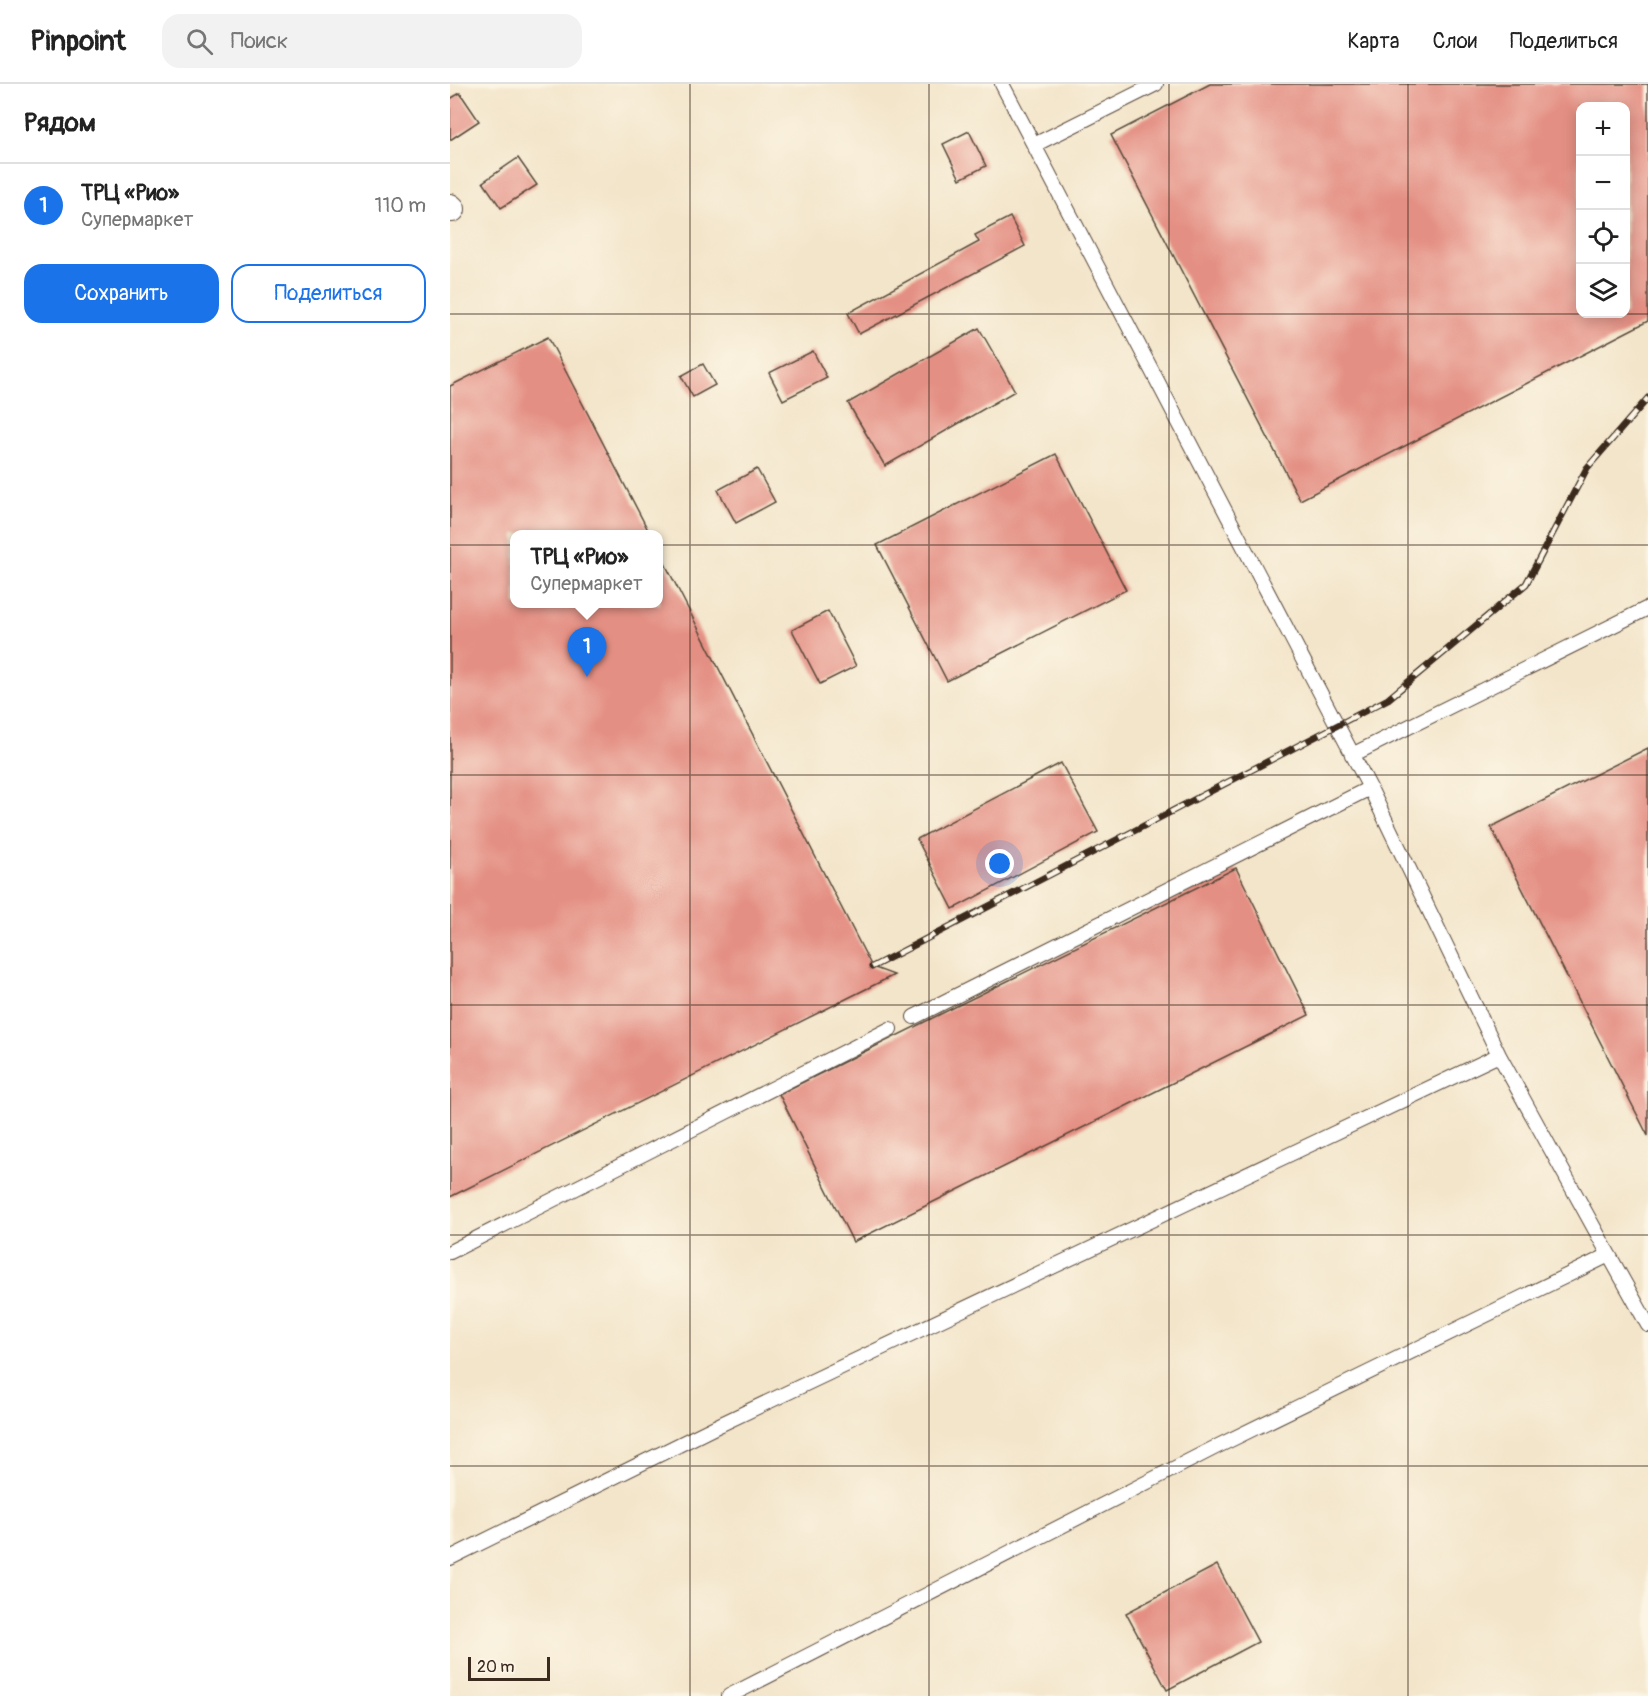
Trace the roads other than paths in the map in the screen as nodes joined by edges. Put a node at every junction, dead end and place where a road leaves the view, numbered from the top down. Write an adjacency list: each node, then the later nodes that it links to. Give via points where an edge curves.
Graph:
1 (1002, 84): 3 (lane)
2 (1156, 84): 3 (lane)
3 (1034, 145): 5 (lane)
4 (1648, 608): 5 (lane)
5 (1353, 755): 6 (lane)
6 (1370, 788): 7 (lane); 9 (lane)
7 (914, 1017)
8 (890, 1029): 10 (lane)
9 (1499, 1055): 11 (lane); 13 (lane, via 715,1427)
10 (450, 1252)
11 (1609, 1255): 12 (lane); 14 (lane, via 1216,1447)
12 (1648, 1325)
13 (450, 1558)
14 (729, 1696)

